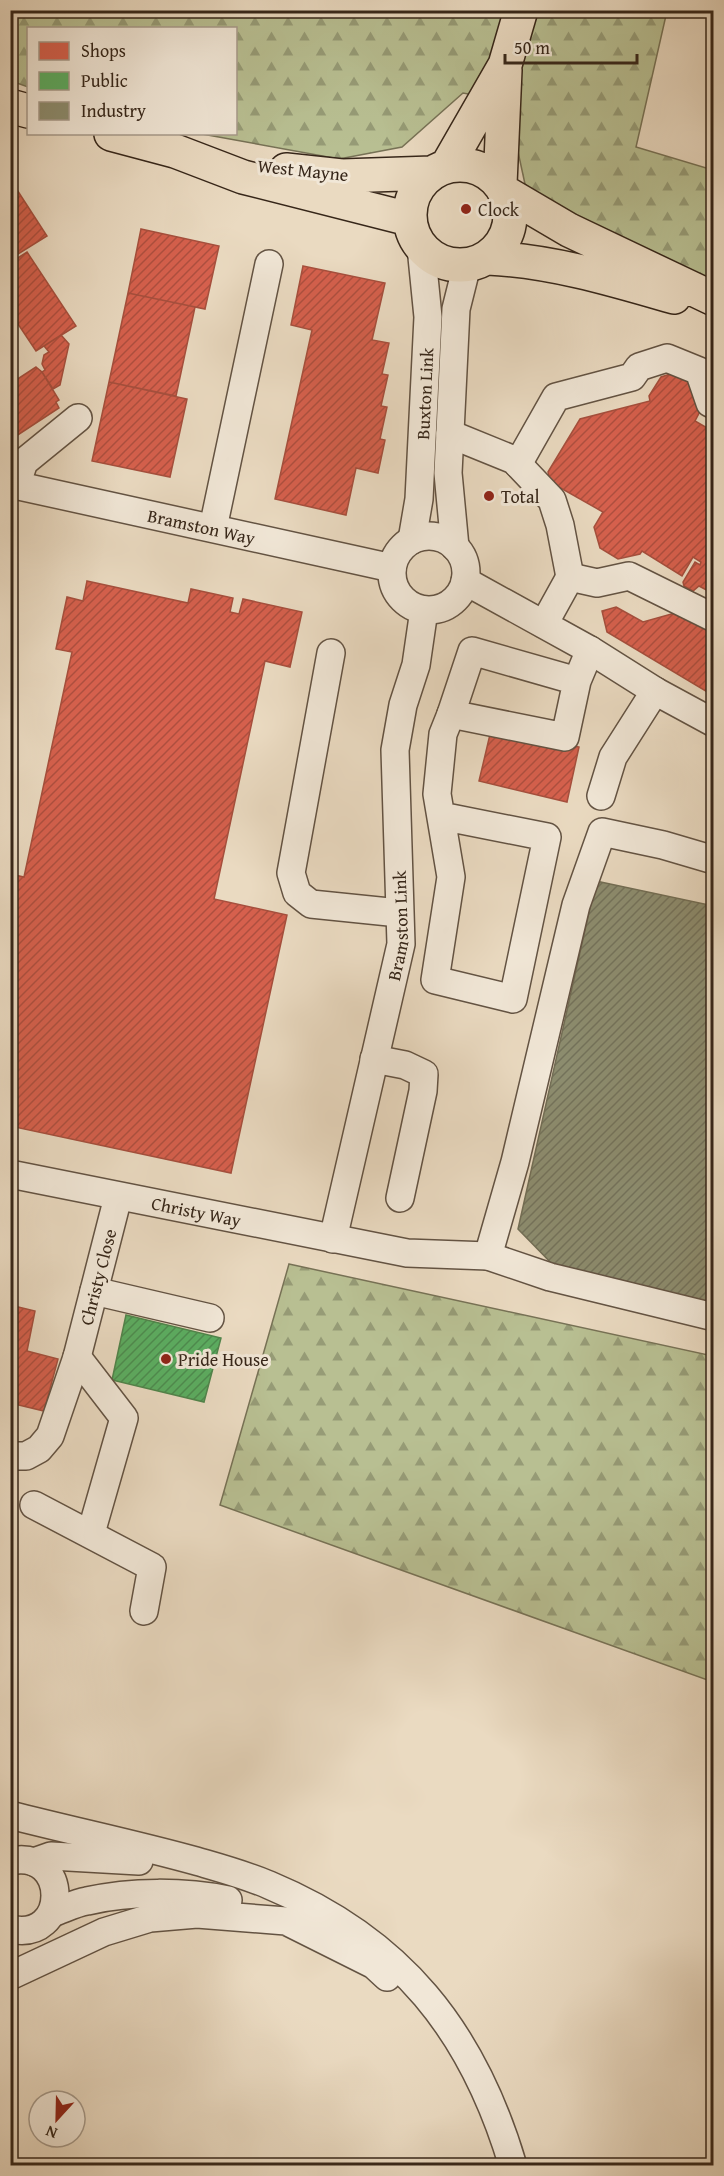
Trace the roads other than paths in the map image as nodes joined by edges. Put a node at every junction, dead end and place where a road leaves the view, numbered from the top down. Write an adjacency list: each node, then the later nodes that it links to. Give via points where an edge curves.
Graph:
1 (521, 10): 2 (main road)
2 (505, 65): 7 (main road); 8 (main road)
3 (10, 106): 4 (main road)
4 (27, 111)
5 (115, 135): 6 (main road, West Mayne)
6 (175, 151): 7 (main road, West Mayne, via 279,170 342,176); 9 (main road, West Mayne)
7 (439, 169): 8 (main road, via 476,167); 9 (main road, via 414,193)
8 (503, 188): 10 (main road, via 510,207 507,236); 12 (main road, via 569,230)
9 (415, 233): 10 (main road, via 442,262); 20 (street, Buxton Link, via 428,317 422,456)
10 (478, 261): 13 (main road, via 537,262 602,275); 16 (street, Buxton Link, via 456,309)
11 (269, 264): 19 (street)
12 (714, 299)
13 (714, 308)
14 (714, 405): 17 (street, via 699,371 667,358 639,367 632,377 556,397)
15 (78, 418): 18 (street, via 24,462)
16 (450, 434): 17 (street); 21 (street, Buxton Link, via 449,498)
17 (518, 464): 23 (street, via 552,500)
18 (13, 484): 19 (street, Bramston Way)
19 (213, 528): 22 (street, Bramston Way)
20 (412, 540): 21 (street, via 436,537); 22 (street, via 398,553)
21 (455, 547): 24 (street, via 464,560)
22 (392, 567): 25 (street, via 394,587 401,597)
23 (570, 578): 26 (street, via 597,584 630,576); 27 (street)
24 (465, 581): 25 (street, via 455,600); 27 (street)
25 (424, 610): 37 (street, Bramston Link, via 416,664 395,750)
26 (714, 618)
27 (544, 624): 28 (street)
28 (590, 650): 30 (street); 31 (street)
29 (331, 652): 37 (street, via 291,873 297,893 311,904)
30 (577, 681): 32 (street, via 565,737); 32 (street, via 472,651)
31 (655, 691): 33 (street); 34 (street, via 613,757)
32 (452, 714): 35 (street, via 443,734 437,794)
33 (714, 723)
34 (601, 796)
35 (441, 816): 35 (street, via 451,877 435,980 513,999 547,837)
36 (714, 860): 43 (street, via 602,832 576,905 515,1162)
37 (399, 913): 38 (street, Bramston Link, via 401,944)
38 (374, 1059): 41 (street, via 405,1065 424,1074); 42 (street, Bramston Link)
39 (10, 1174): 40 (street, Christy Way)
40 (118, 1197): 42 (street, Christy Way); 44 (street, Christy Close)
41 (400, 1198)
42 (333, 1239): 43 (street, Christy Way, via 407,1253)
43 (488, 1256): 45 (street, Christy Way, via 550,1277)
44 (94, 1291): 46 (street); 47 (street, Christy Close)
45 (714, 1317)
46 (210, 1318)
47 (78, 1357): 48 (street, Christy Close, via 50,1436 26,1456); 50 (street, via 124,1418)
48 (10, 1456)
49 (34, 1505): 50 (street)
50 (91, 1533): 51 (street, via 152,1567)
51 (144, 1611)
52 (10, 1815): 54 (street)
53 (20, 1859): 54 (street, via 102,1857); 55 (street, via 50,1875 54,1884)
54 (234, 1872): 61 (street, via 312,1905 368,1940 432,2001 478,2072)
55 (52, 1913): 56 (street, via 112,1896 186,1896 225,1899 257,1907); 57 (street, via 46,1920)
56 (286, 1921): 59 (street, via 197,1914 150,1918 104,1932); 60 (street, via 374,1965 404,1992 443,2043 468,2087)
57 (20, 1929): 58 (street)
58 (10, 1950)
59 (10, 1976)
60 (494, 2166)
61 (513, 2166)

